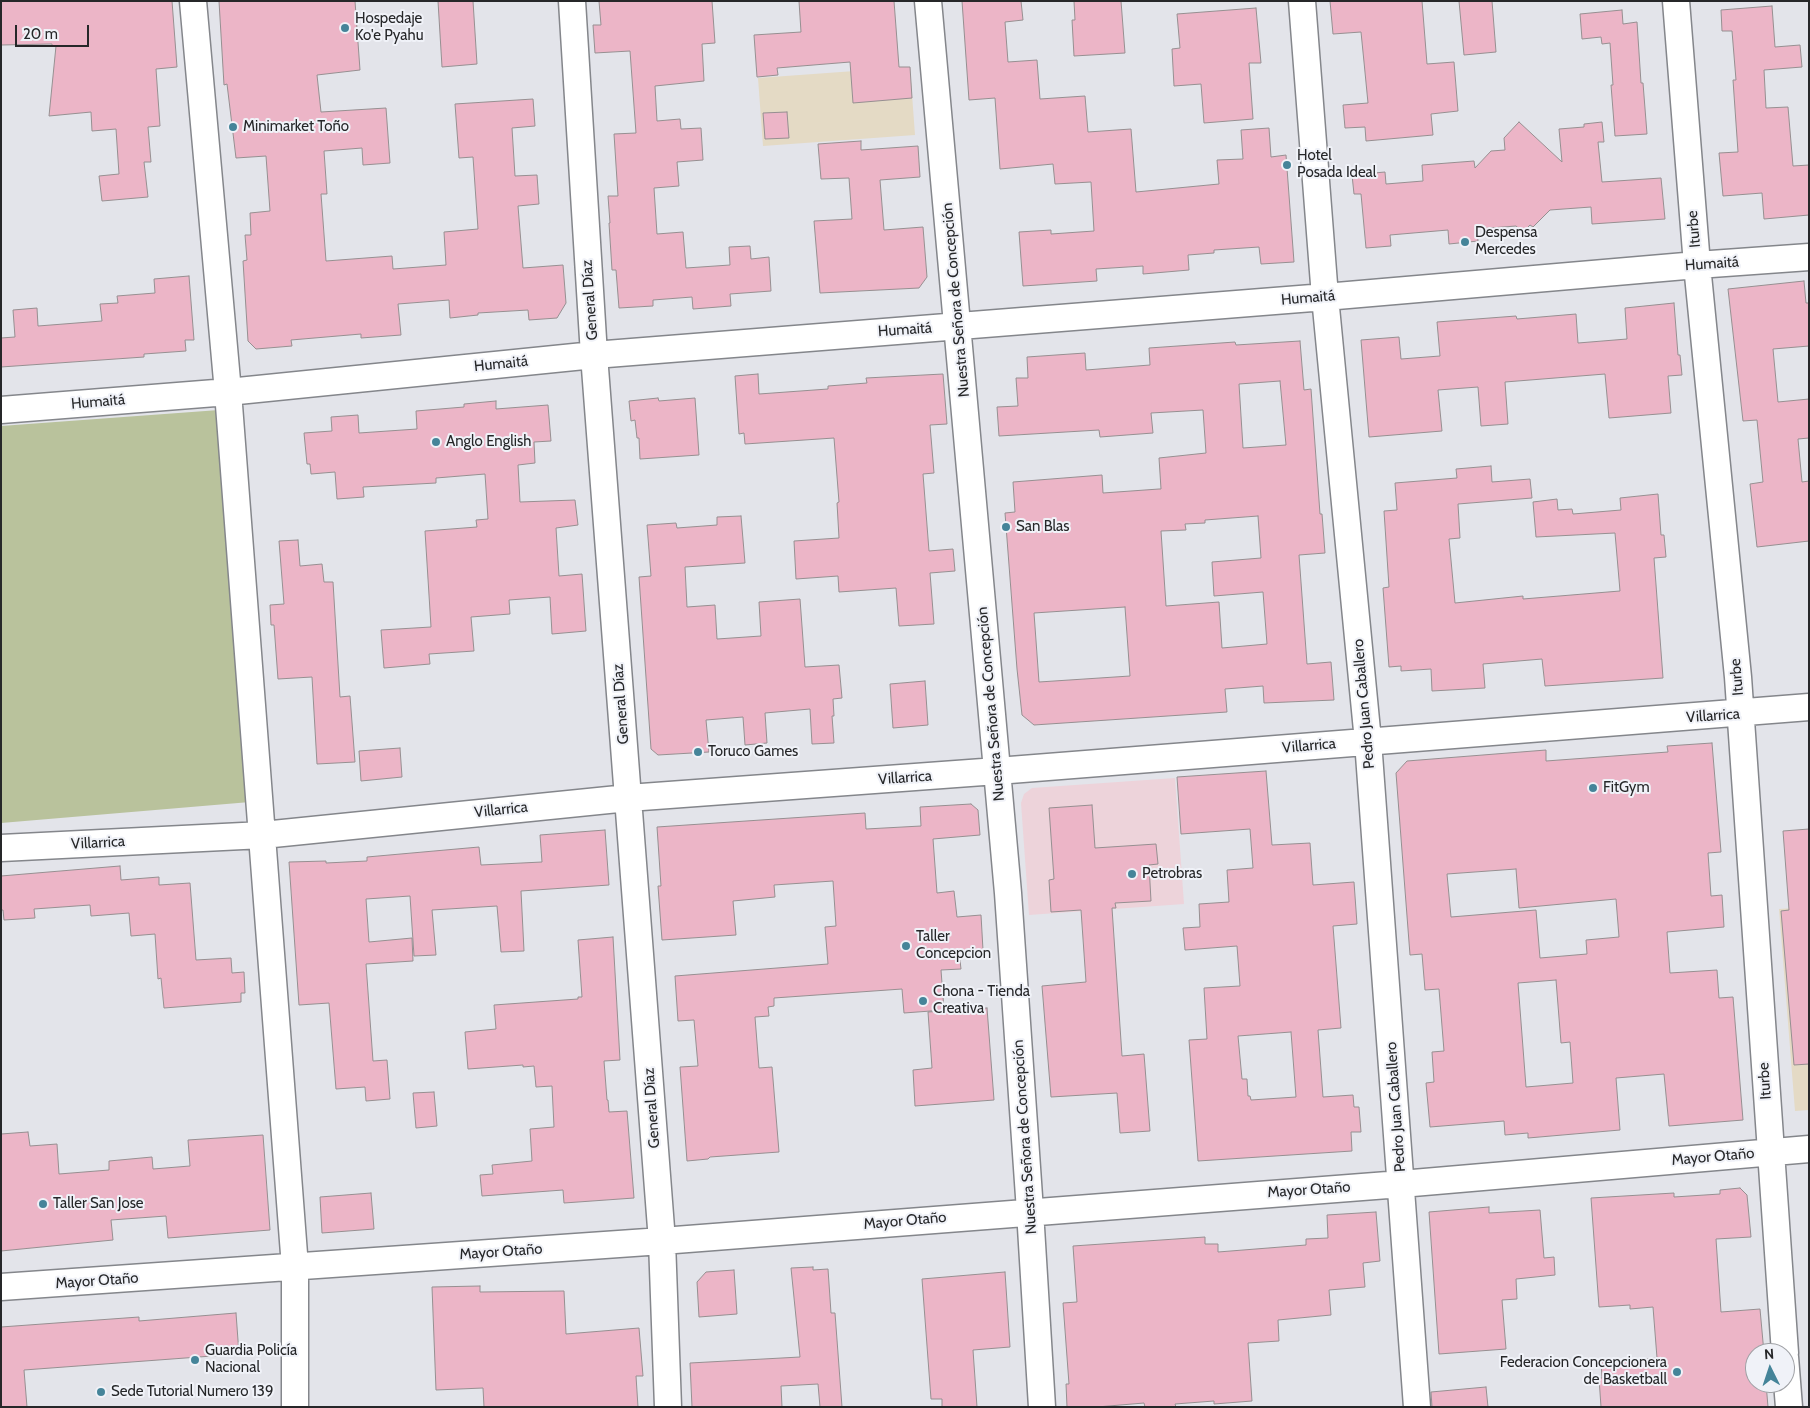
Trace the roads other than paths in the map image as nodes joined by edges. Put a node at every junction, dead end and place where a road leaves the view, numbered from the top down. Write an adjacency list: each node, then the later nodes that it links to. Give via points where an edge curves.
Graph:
1 (193, 1): 11 (street)
2 (572, 1): 10 (street, General Díaz)
3 (928, 1): 9 (street, Nuestra Señora de Concepción)
4 (1302, 1): 8 (street, Pedro Juan Caballero)
5 (1676, 1): 7 (street, Iturbe)
6 (1809, 257): 7 (street, Humaitá)
7 (1697, 265): 8 (street, Humaitá); 14 (street, Iturbe)
8 (1324, 296): 9 (street, Humaitá); 15 (street, Pedro Juan Caballero)
9 (958, 326): 10 (street, Humaitá); 16 (street, Nuestra Señora de Concepción)
10 (594, 355): 11 (street, Humaitá); 17 (street, General Díaz)
11 (228, 392): 12 (street, Humaitá); 18 (street)
12 (1, 410)
13 (1809, 707): 14 (street, Villarrica)
14 (1740, 714): 15 (street, Villarrica); 21 (street, Iturbe)
15 (1368, 741): 16 (street, Villarrica); 22 (street, Pedro Juan Caballero)
16 (997, 771): 17 (street, Villarrica); 23 (street, Nuestra Señora de Concepción)
17 (628, 798): 18 (street, Villarrica); 24 (street, General Díaz)
18 (263, 835): 19 (street, Villarrica); 25 (street)
19 (1, 848)
20 (1809, 1149): 21 (street, Mayor Otaño)
21 (1770, 1152): 22 (street, Mayor Otaño); 27 (street, Iturbe)
22 (1401, 1184): 23 (street, Mayor Otaño); 32 (street, Pedro Juan Caballero)
23 (1030, 1211): 24 (street, Mayor Otaño); 31 (street, Nuestra Señora de Concepción)
24 (662, 1240): 25 (street, Mayor Otaño); 30 (street, General Díaz)
25 (295, 1267): 26 (street, Mayor Otaño); 29 (street)
26 (1, 1287)
27 (1784, 1343)
28 (1788, 1393): 33 (street, Iturbe)
29 (295, 1407)
30 (668, 1407)
31 (1042, 1407)
32 (1417, 1407)
33 (1789, 1407)

